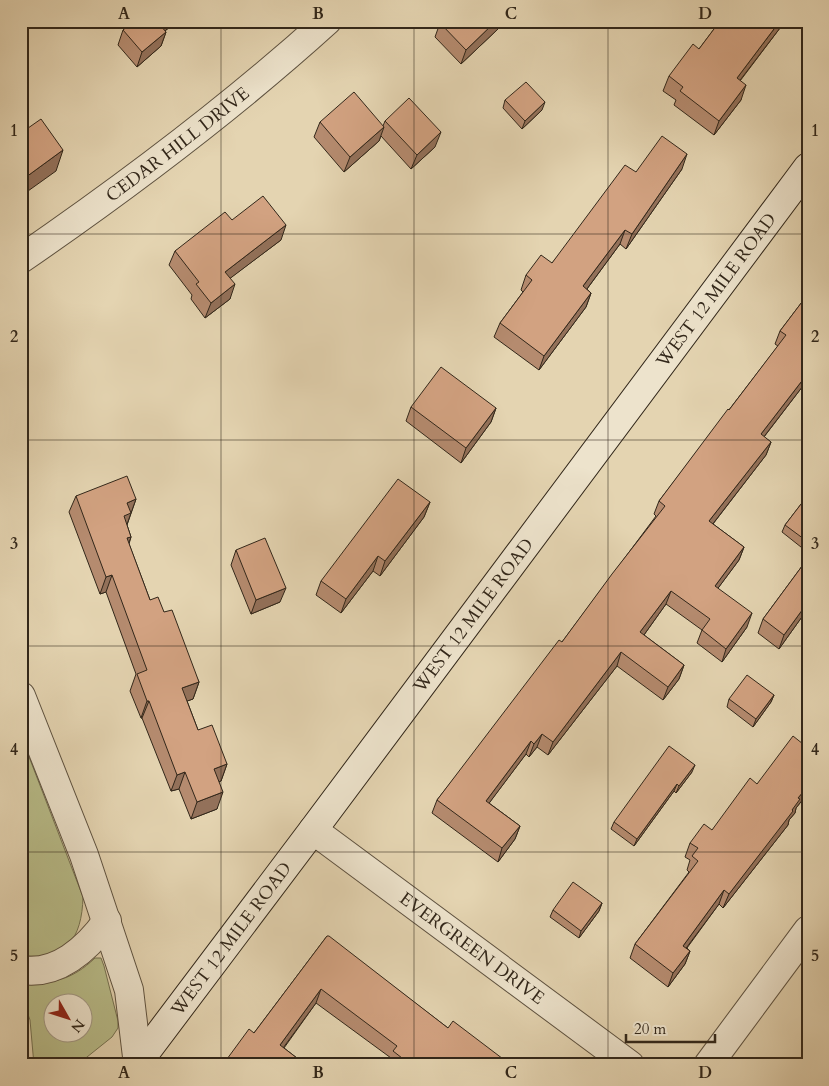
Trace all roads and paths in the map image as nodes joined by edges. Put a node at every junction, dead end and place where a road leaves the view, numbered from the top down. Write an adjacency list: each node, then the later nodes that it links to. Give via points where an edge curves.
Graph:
1 (327, 21): 3 (street, CEDAR HILL DRIVE, via 148,169)
2 (808, 167): 5 (street, WEST 12 MILE ROAD)
3 (21, 259)
4 (21, 696): 6 (street, via 84,855)
5 (313, 830): 9 (street, WEST 12 MILE ROAD); 10 (street, EVERGREEN DRIVE)
6 (106, 921): 8 (street, via 94,939 64,961 48,970); 9 (street, via 129,990)
7 (808, 930): 11 (street)
8 (21, 970)
9 (136, 1064)
10 (630, 1065)
11 (708, 1065)

